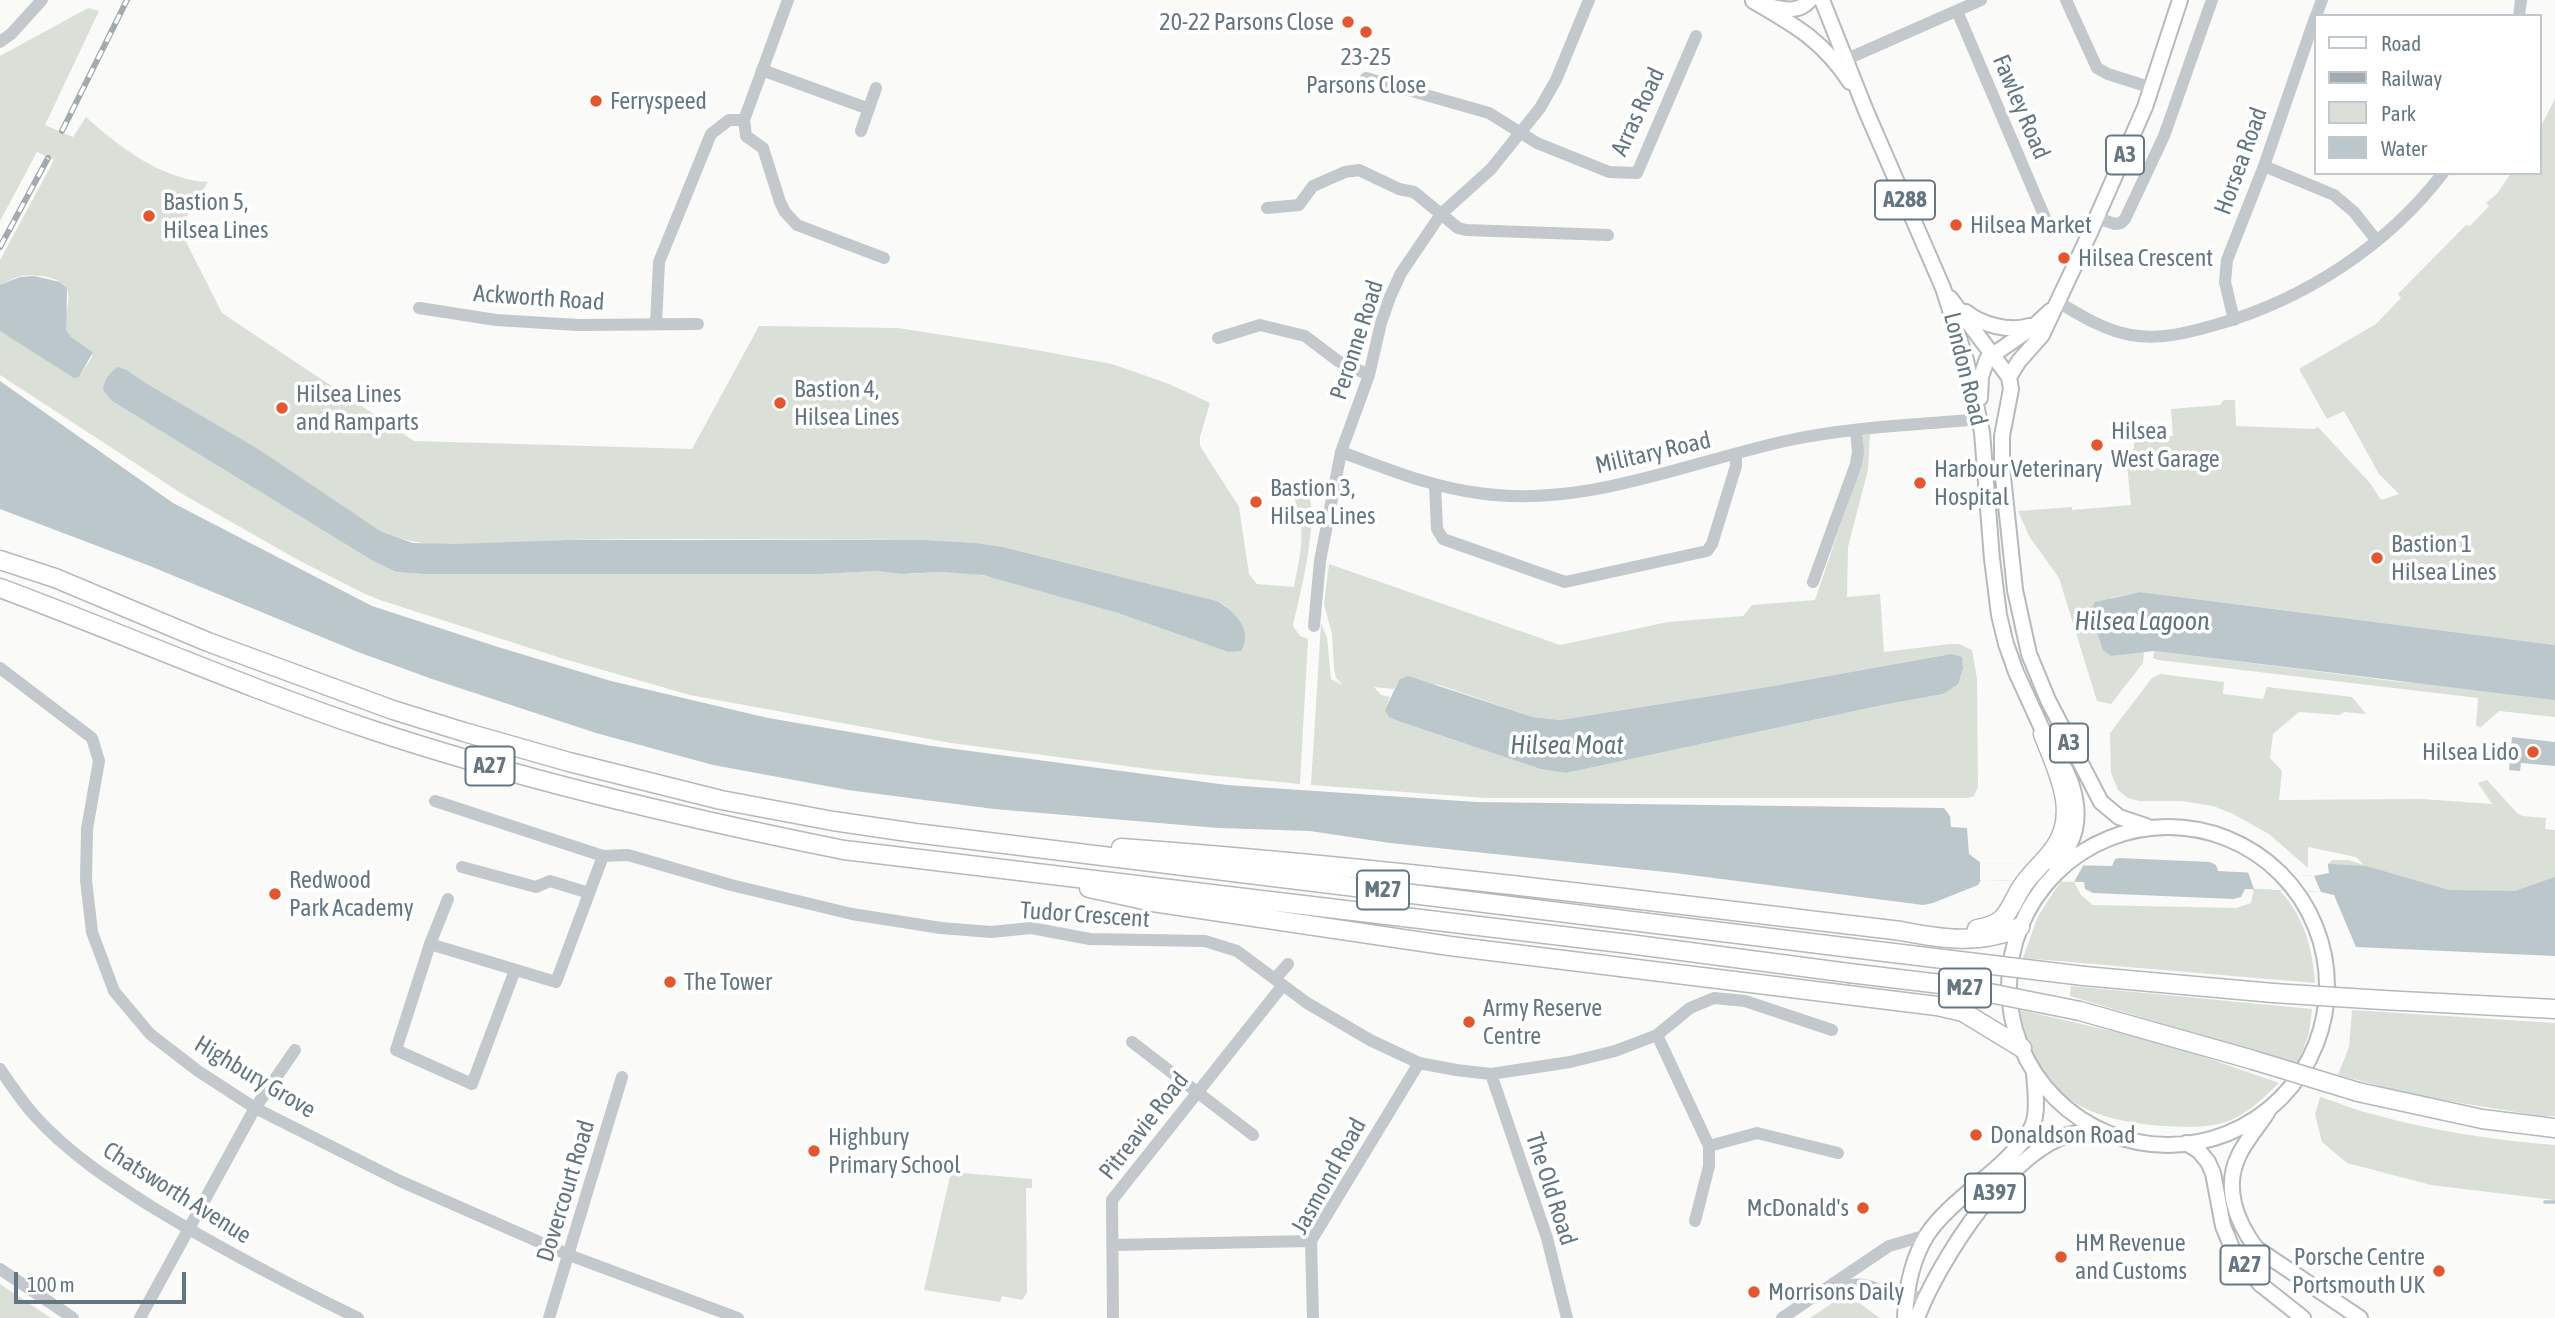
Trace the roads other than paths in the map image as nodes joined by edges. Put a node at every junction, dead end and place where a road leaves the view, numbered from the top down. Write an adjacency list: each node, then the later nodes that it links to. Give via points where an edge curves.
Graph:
1 (42, 0): 14 (street)
2 (789, 0): 16 (street)
3 (1589, 0): 24 (street, Peronne Road, via 1556,80)
4 (1811, 0): 10 (main road, via 1789,10)
5 (1822, 0): 15 (main road, London Road)
6 (1981, 0): 11 (street)
7 (2066, 0): 19 (street, via 2097,68)
8 (2180, 0): 19 (main road, A3)
9 (2212, 0): 29 (street, via 2164,136 2125,219 2115,224)
10 (1752, 1): 21 (main road, London Road, via 1822,45)
11 (1957, 11): 15 (street); 30 (street, Fawley Road)
12 (2314, 25): 25 (street, Horsea Road)
13 (1696, 36): 24 (street, Arras Road, via 1637,173 1609,172)
14 (0, 41)
15 (1847, 59): 21 (main road, London Road)
16 (762, 70): 20 (street); 22 (street)
17 (1366, 78): 24 (street, via 1489,113)
18 (876, 88): 20 (street)
19 (2152, 88): 29 (main road, A3)
20 (869, 108): 23 (street)
21 (1866, 111): 34 (main road, London Road / A288)
22 (744, 120): 33 (street, via 746,136 763,148 780,202 796,225); 39 (street, via 729,120 711,134 659,262)
23 (861, 131)
24 (1520, 134): 28 (street, Peronne Road, via 1491,169)
25 (2264, 166): 32 (street, via 2334,195); 38 (street, Horsea Road, via 2227,260 2225,282)
26 (2442, 175): 32 (street, via 2414,209)
27 (1267, 208): 28 (street, via 1299,205 1313,186 1359,170 1414,192)
28 (1441, 214): 31 (street, via 1466,230); 43 (street, Peronne Road, via 1390,297)
29 (2097, 218): 35 (main road, A3)
30 (2046, 220)
31 (1608, 235)
32 (2377, 241): 38 (street, via 2312,284)
33 (884, 258)
34 (1943, 288): 37 (main road, London Road, via 1971,317 1987,323 2023,328); 42 (main road, London Road); 45 (main road, London Road)
35 (2057, 304): 37 (main road, A3); 38 (street, via 2108,329 2134,336 2193,332); 44 (main road, A3, via 2042,335)
36 (419, 308): 39 (street, Ackworth Road, via 496,320)
37 (2041, 320): 42 (main road, A3)
38 (2234, 320)
39 (656, 324): 40 (street, Ackworth Road)
40 (698, 324)
41 (1218, 338): 43 (street, via 1260,325 1305,336 1338,361)
42 (1992, 353): 44 (main road, London Road); 45 (main road, A3, via 1981,377)
43 (1369, 375): 47 (street, Peronne Road)
44 (2009, 377): 57 (main road, London Road / A3, via 2002,467 2015,590 2029,654 2101,802 2119,817)
45 (1981, 426): 46 (street, Military Road); 55 (main road, London Road / A3, via 2000,615 2009,653)
46 (1856, 431): 48 (street, Military Road, via 1805,437); 51 (street, via 1856,464)
47 (1341, 452): 49 (street, Military Road); 53 (street, Peronne Road, via 1320,561)
48 (1736, 455): 49 (street, Military Road, via 1566,494 1498,496); 49 (street, via 1707,551 1565,582 1443,539 1437,529)
49 (1435, 485)
50 (0, 560): 58 (highway, A27, via 356,697 464,732 721,800)
51 (1813, 582)
52 (0, 588): 62 (highway, A27, via 371,729 559,787 844,850)
53 (1314, 626)
54 (0, 668): 84 (street, Highbury Grove, via 92,738 99,761 87,829 86,880 92,932 114,991 150,1034)
55 (2043, 734): 60 (highway, via 2066,808)
56 (435, 801): 59 (street, Tudor Crescent)
57 (2160, 827): 60 (main road, via 2132,831); 83 (main road, via 2222,836 2268,863 2302,901 2321,944 2326,969 2320,1031 2298,1076)
58 (915, 833): 66 (highway, via 1374,869); 71 (highway, M27, bridge, via 2084,976 2383,1000)
59 (603, 856): 63 (street); 70 (street, Tudor Crescent, via 628,855 731,885 904,922 991,932 1031,928 1090,939 1205,941 1237,951)
60 (2062, 856): 65 (main road); 66 (highway, via 2034,870 2000,922 1951,932)
61 (462, 867): 63 (street, via 536,887 550,881)
62 (1000, 870): 75 (highway, via 1153,902 1450,946 1937,1006 1963,1012); 85 (highway, M27, bridge, via 1162,886 1949,985 2080,1011 2358,1093 2482,1119)
63 (589, 894): 69 (street, via 556,982)
64 (448, 899): 67 (street)
65 (2020, 926): 66 (highway, via 1998,935 1966,939); 75 (main road, via 2009,984)
66 (1901, 931)
67 (430, 944): 69 (street); 69 (street, via 397,1050 472,1084)
68 (1288, 964): 70 (street)
69 (514, 970)
70 (1279, 982): 77 (street, Tudor Crescent, via 1370,1040); 82 (street, Pitreavie Road)
71 (2553, 1008)
72 (1832, 1030): 73 (street, Tudor Crescent, via 1745,1000 1714,998 1690,1008)
73 (1657, 1035): 80 (street, Tudor Crescent, via 1570,1062); 89 (street)
74 (1132, 1042): 82 (street)
75 (2022, 1048): 79 (main road)
76 (295, 1050): 84 (street)
77 (1419, 1063): 80 (street, Tudor Crescent); 94 (street, Jasmond Road)
78 (0, 1069): 92 (street, Chatsworth Avenue, via 35,1116 76,1155)
79 (2034, 1071): 87 (main road, via 2073,1113); 93 (main road, A397, via 2035,1109 2029,1133)
80 (1491, 1074): 108 (street, The Old Road, via 1547,1238)
81 (622, 1077): 96 (street, Dovercourt Road)
82 (1198, 1090): 86 (street); 95 (street, Pitreavie Road, via 1112,1200)
83 (2272, 1106): 88 (main road, via 2229,1132); 113 (main road, A27, via 2238,1155 2233,1173 2235,1213 2256,1248)
84 (256, 1108): 92 (street); 96 (street, Highbury Grove, via 400,1181)
85 (2555, 1128)
86 (1253, 1135)
87 (2122, 1138): 88 (main road, via 2153,1144); 100 (main road, A397, via 2079,1133 2042,1148 1976,1214)
88 (2186, 1143): 112 (main road, A27, via 2199,1151 2213,1173 2232,1248 2260,1284)
89 (1709, 1146): 90 (street, via 1757,1133 1819,1155); 91 (street, via 1709,1166)
90 (1838, 1153)
91 (1695, 1221)
92 (188, 1229): 102 (street); 103 (street, Chatsworth Avenue)
93 (1927, 1234): 98 (street, via 1889,1246); 99 (main road, A397)
94 (1311, 1241): 95 (street); 107 (street, Jasmond Road)
95 (1112, 1245): 106 (street, Pitreavie Road)
96 (569, 1255): 104 (street, Dovercourt Road); 105 (street, Highbury Grove)
97 (0, 1269): 101 (street)
98 (1824, 1292): 99 (street, via 1868,1284); 109 (street)
99 (1906, 1297): 100 (street); 110 (main road, A397)
100 (1925, 1297): 111 (main road, A397)
101 (73, 1318)
102 (140, 1318)
103 (358, 1318)
104 (549, 1318)
105 (738, 1318)
106 (1113, 1318)
107 (1313, 1318)
108 (1567, 1318)
109 (1782, 1318)
110 (1905, 1318)
111 (1917, 1318)
112 (2303, 1318)
113 (2360, 1318)

